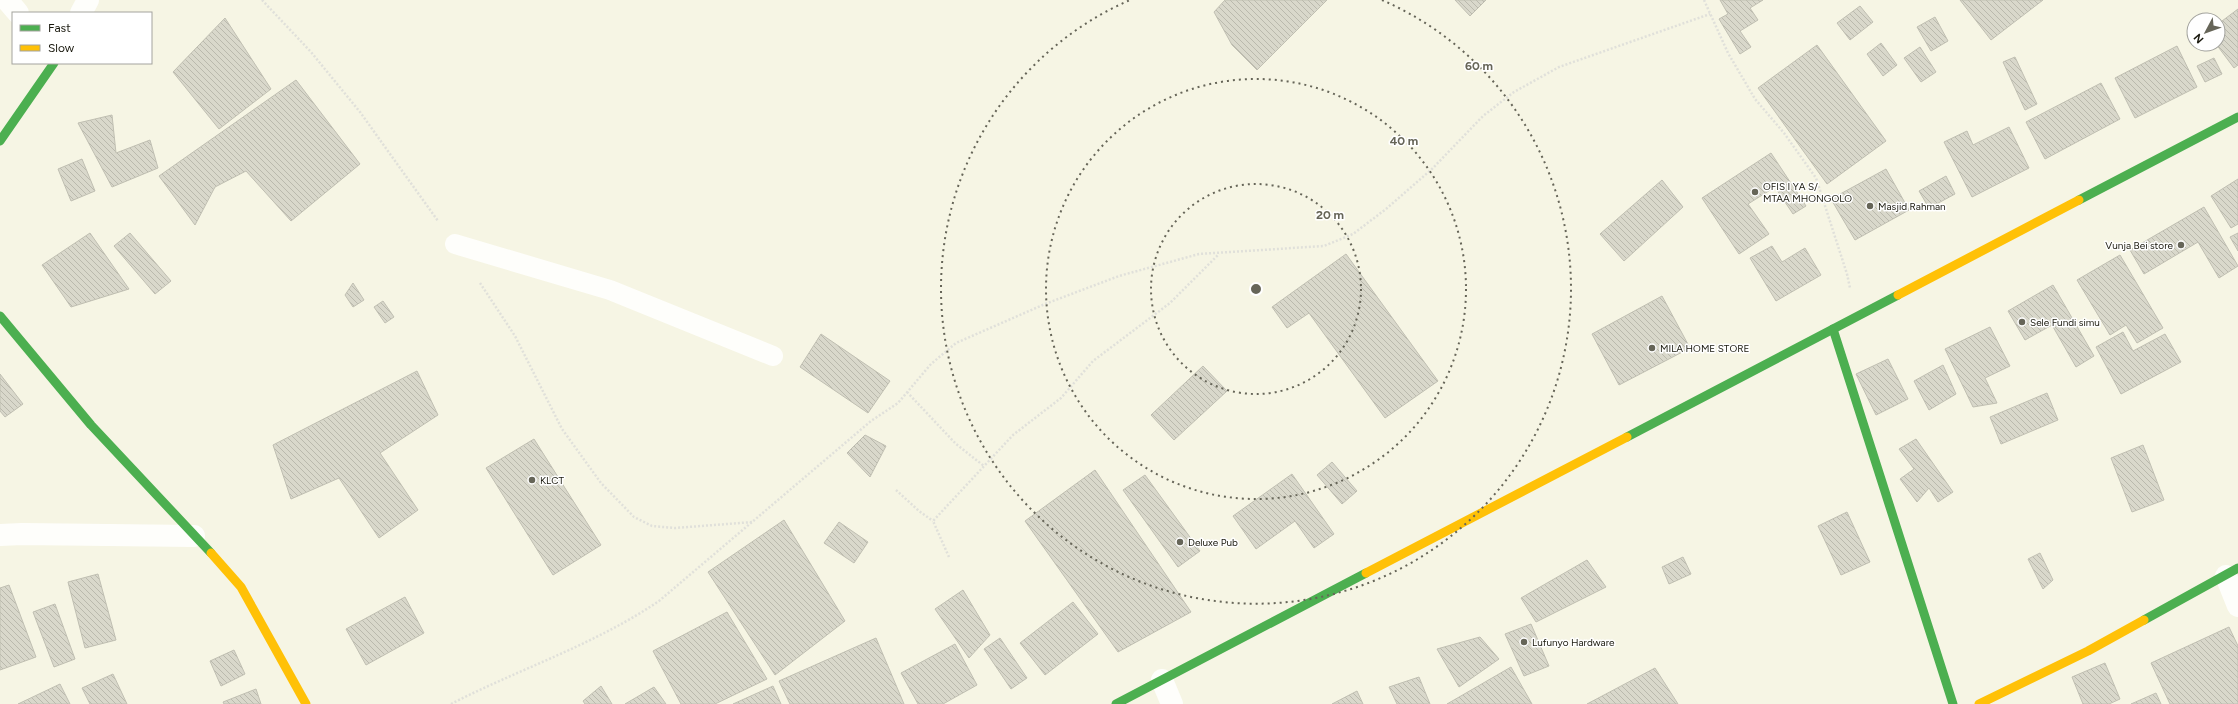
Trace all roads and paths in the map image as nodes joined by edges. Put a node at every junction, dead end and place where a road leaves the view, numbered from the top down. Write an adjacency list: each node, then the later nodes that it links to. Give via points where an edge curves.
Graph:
1 (7, 0): 5 (street)
2 (88, 0): 6 (street)
3 (262, 0): 11 (path, via 311,52 360,112)
4 (1704, 0): 7 (path)
5 (17, 12)
6 (82, 12)
7 (1710, 14): 12 (path, via 1559,67 1514,92 1484,116 1432,169 1353,234 1324,246); 14 (path, via 1728,53 1755,99 1784,132 1816,178 1847,274)
8 (53, 64): 10 (street)
9 (2238, 117): 14 (street)
10 (0, 141)
11 (455, 244): 16 (lane, via 610,290); 21 (path, via 515,336 562,429 601,483 634,517 652,526 675,528)
12 (1220, 253): 17 (path, via 1199,254 1119,276 989,328 956,343 931,364); 18 (path, via 1170,303 1093,361 1061,398 1012,435)
13 (0, 316): 23 (street, via 91,425)
14 (1855, 318): 15 (street)
15 (1833, 329): 27 (street); 32 (street)
16 (773, 356)
17 (906, 392): 18 (path, via 956,444); 21 (path, via 898,403 871,422)
18 (984, 466): 20 (path)
19 (896, 490): 20 (path)
20 (933, 521): 24 (path)
21 (753, 522): 29 (path, via 638,615 596,638)
22 (0, 535): 23 (street)
23 (194, 536): 28 (street, via 217,558 241,588)
24 (948, 557)
25 (2232, 572): 26 (street); 33 (street, via 2088,651)
26 (2238, 606)
27 (1162, 680): 30 (street); 31 (street)
28 (306, 704)
29 (450, 704)
30 (1116, 704)
31 (1172, 704)
32 (1953, 704)
33 (1979, 704)

